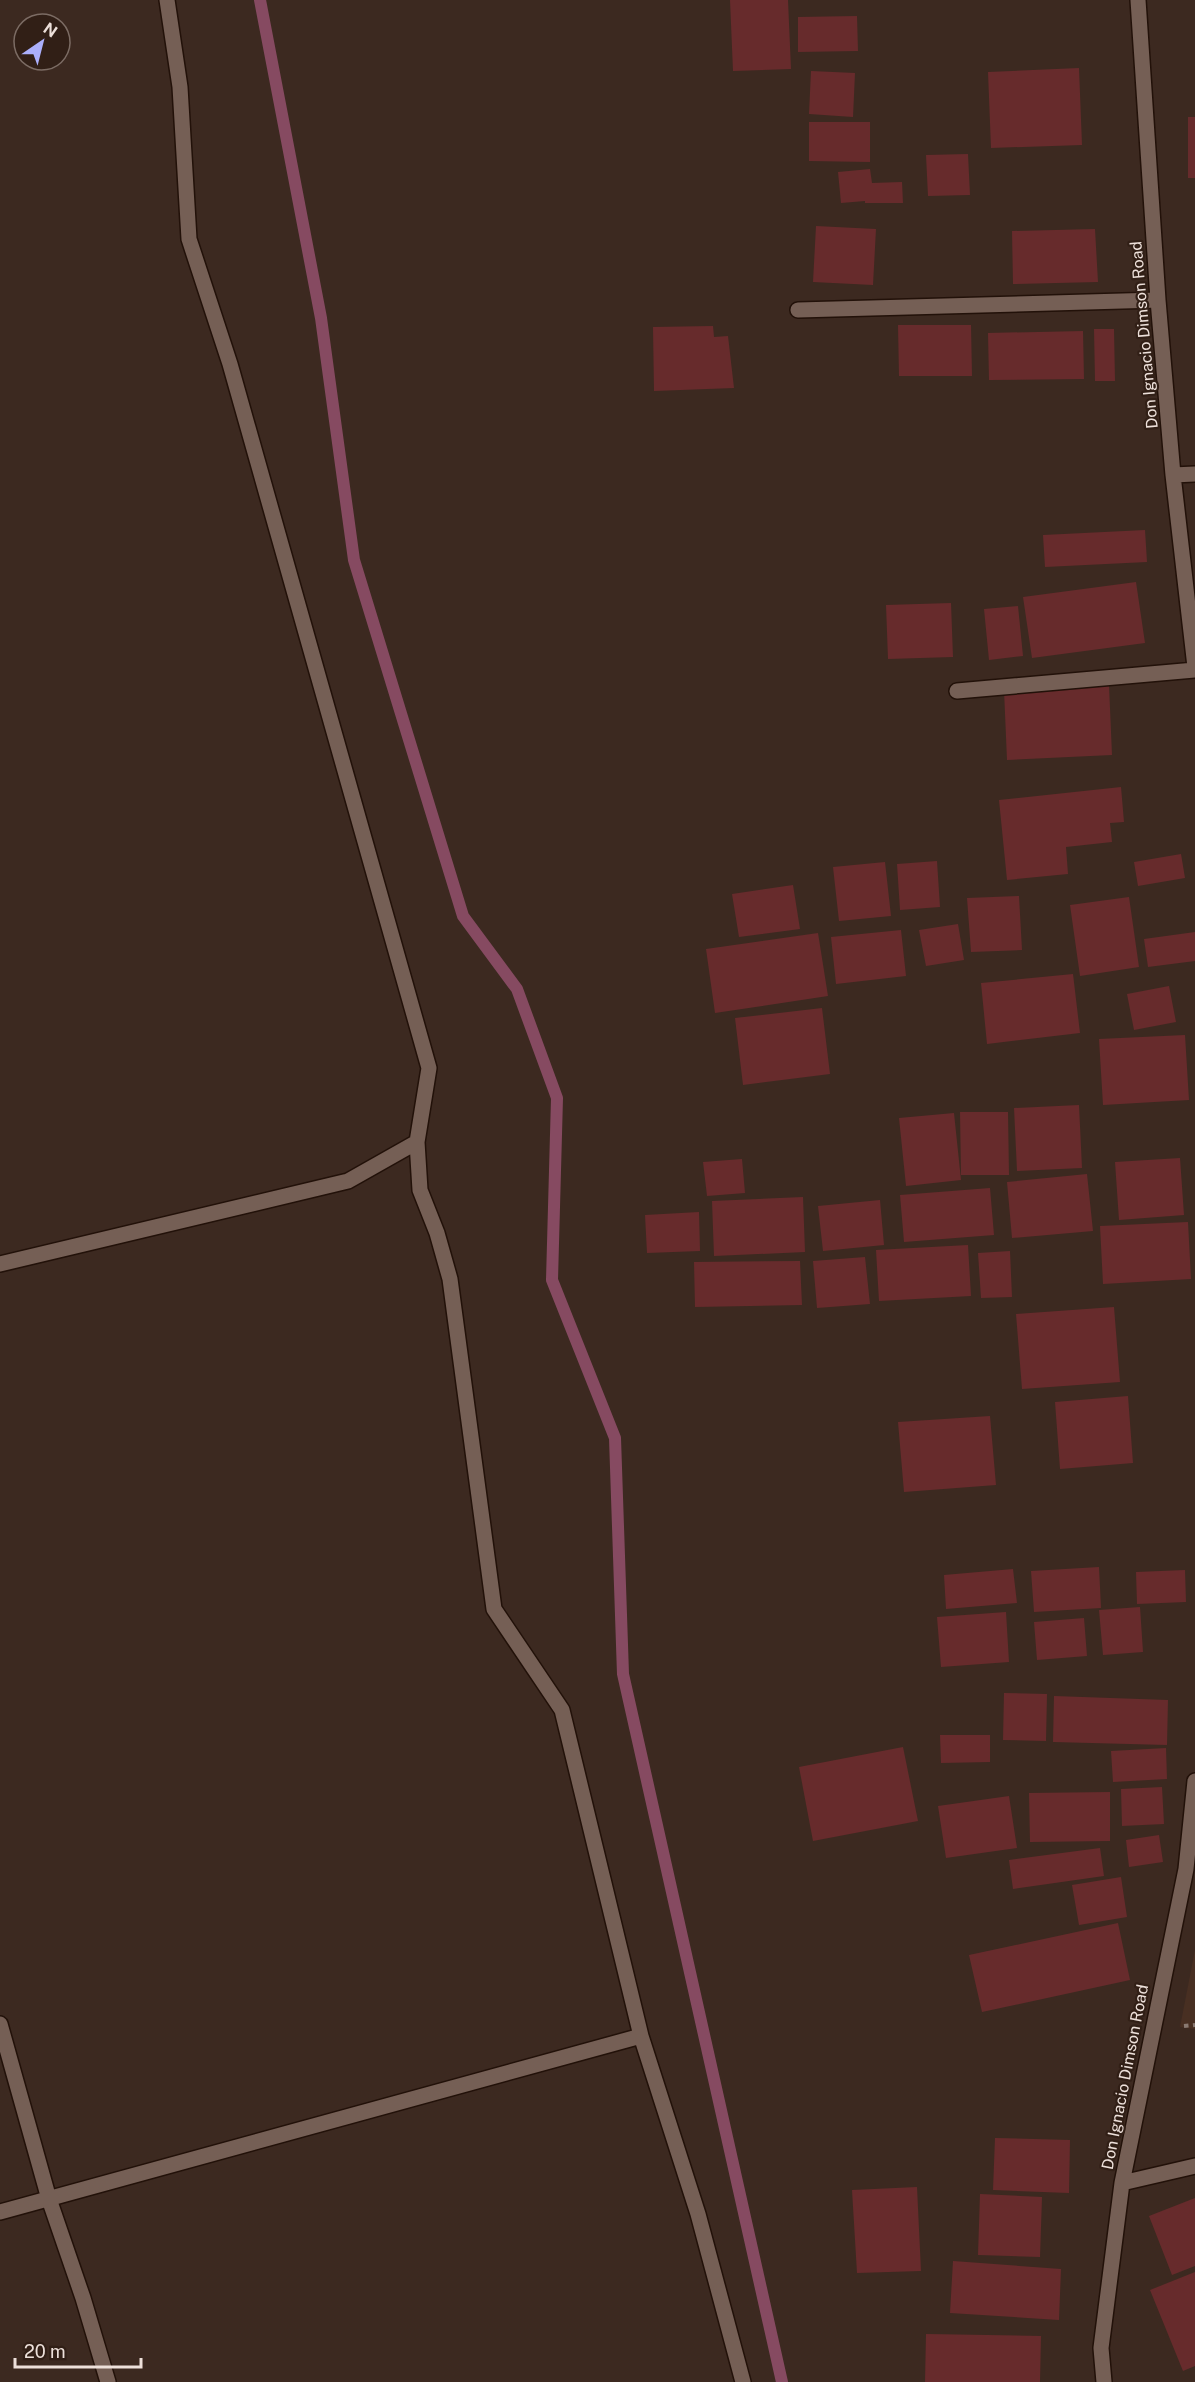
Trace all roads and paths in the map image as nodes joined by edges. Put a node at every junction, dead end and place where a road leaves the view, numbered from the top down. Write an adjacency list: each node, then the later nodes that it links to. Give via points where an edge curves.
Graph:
1 (167, 0): 9 (street, via 180,87 189,239 230,364 429,1068)
2 (1138, 0): 3 (street, Don Ignacio Dimson Road)
3 (1158, 300): 4 (street); 6 (street, Don Ignacio Dimson Road)
4 (798, 310)
5 (1195, 474): 6 (street)
6 (1173, 475): 7 (street, Don Ignacio Dimson Road)
7 (1195, 668): 8 (street)
8 (957, 691)
9 (417, 1142): 10 (street, via 348,1181); 13 (street, via 420,1190 450,1279 494,1609 562,1710)
10 (0, 1264)
11 (1195, 1781): 15 (street, Don Ignacio Dimson Road, via 1186,1869)
12 (0, 2024): 16 (street)
13 (642, 2036): 16 (street); 19 (street, via 698,2214)
14 (1195, 2166): 15 (street)
15 (1122, 2182): 20 (street, Don Ignacio Dimson Road, via 1101,2348)
16 (49, 2199): 17 (street); 18 (street)
17 (0, 2212)
18 (108, 2382)
19 (743, 2382)
20 (1104, 2382)

